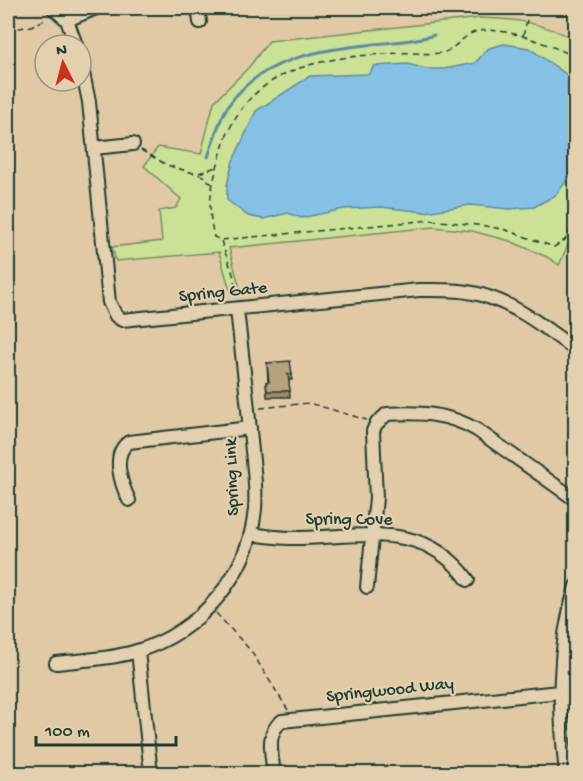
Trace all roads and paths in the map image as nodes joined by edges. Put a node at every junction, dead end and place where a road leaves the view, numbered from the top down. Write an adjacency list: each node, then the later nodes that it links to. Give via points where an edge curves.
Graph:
1 (96, 8): 4 (street)
2 (198, 8): 5 (street)
3 (530, 8): 8 (path)
4 (60, 12): 6 (path, via 30,26); 7 (street)
5 (200, 22)
6 (8, 30)
7 (70, 33)
8 (522, 36): 9 (path); 13 (path, via 481,31 442,53 343,58 288,72 263,85 236,114)
9 (576, 57)
10 (87, 93): 12 (street, Spring Gate)
11 (132, 144): 12 (street); 14 (path, via 167,165)
12 (94, 148): 18 (street, Spring Gate, via 110,302 116,316 129,320)
13 (217, 166): 14 (path); 15 (path)
14 (195, 173): 15 (path)
15 (212, 184): 17 (path, via 210,221 214,237)
16 (576, 219): 17 (path, via 565,240 554,247 506,230 431,220)
17 (221, 240): 18 (path, via 236,286)
18 (237, 310): 19 (street, Spring Gate, via 419,290 464,291 513,308); 20 (street, Spring Link)
19 (576, 350)
20 (248, 409): 21 (path, via 309,403); 22 (street, Spring Link)
21 (376, 424): 24 (street, via 387,414 417,412 462,421); 26 (street)
22 (250, 429): 23 (street, via 129,442 119,460); 25 (street, Spring Link, via 256,508)
23 (129, 500)
24 (576, 500)
25 (251, 534): 26 (street, Spring Cove, via 293,538); 30 (street, Spring Link, via 235,573)
26 (374, 535): 27 (street, Spring Cove, via 396,536 442,552); 29 (street)
27 (468, 580)
28 (576, 586): 34 (street, via 565,635)
29 (367, 587)
30 (211, 606): 31 (street, Spring Link, via 179,631); 36 (path, via 251,651)
31 (138, 651): 33 (street, Spring Link); 37 (street)
32 (576, 659): 35 (path)
33 (56, 663)
34 (559, 692): 36 (street, Springwood Way); 39 (street)
35 (576, 713)
36 (292, 719): 38 (street, via 282,721 272,730)
37 (151, 774)
38 (274, 774)
39 (566, 774)

